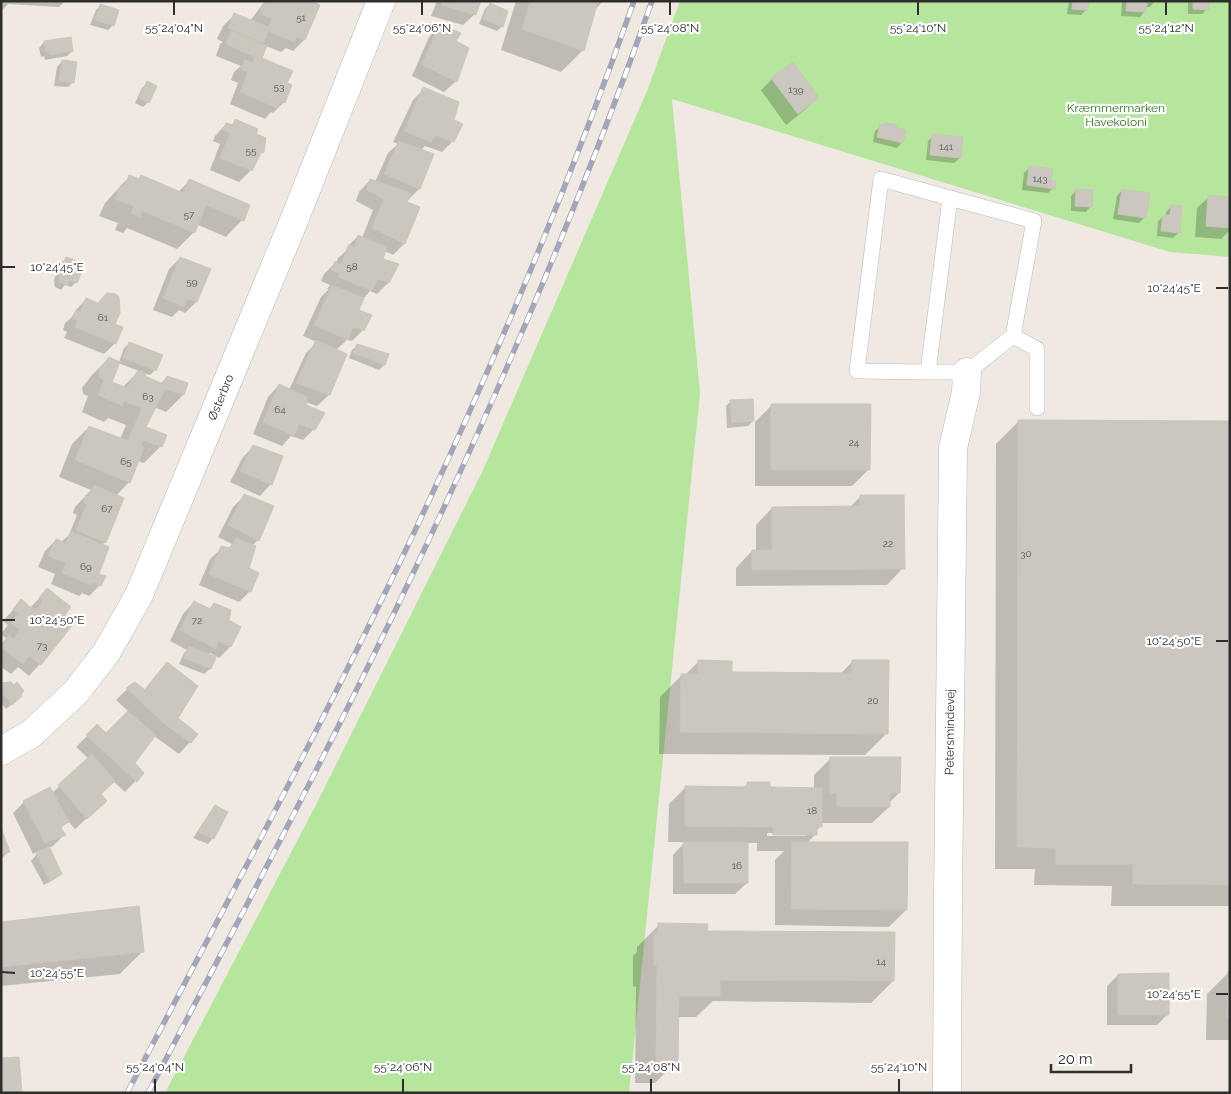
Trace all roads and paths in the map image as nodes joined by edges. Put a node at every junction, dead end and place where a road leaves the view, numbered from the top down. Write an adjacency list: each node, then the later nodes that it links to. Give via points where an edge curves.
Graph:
1 (381, 1): 7 (street, Østerbro, via 139,595 106,653 76,692 31,734)
2 (950, 198): 3 (lane, via 1034,221); 4 (lane); 4 (lane, via 881,179 857,371)
3 (1013, 336): 5 (lane); 6 (lane, via 1037,349)
4 (928, 372): 5 (lane)
5 (967, 372): 8 (street, Petersmindevej, via 966,392 953,448)
6 (1036, 408)
7 (1, 751)
8 (947, 1093)

